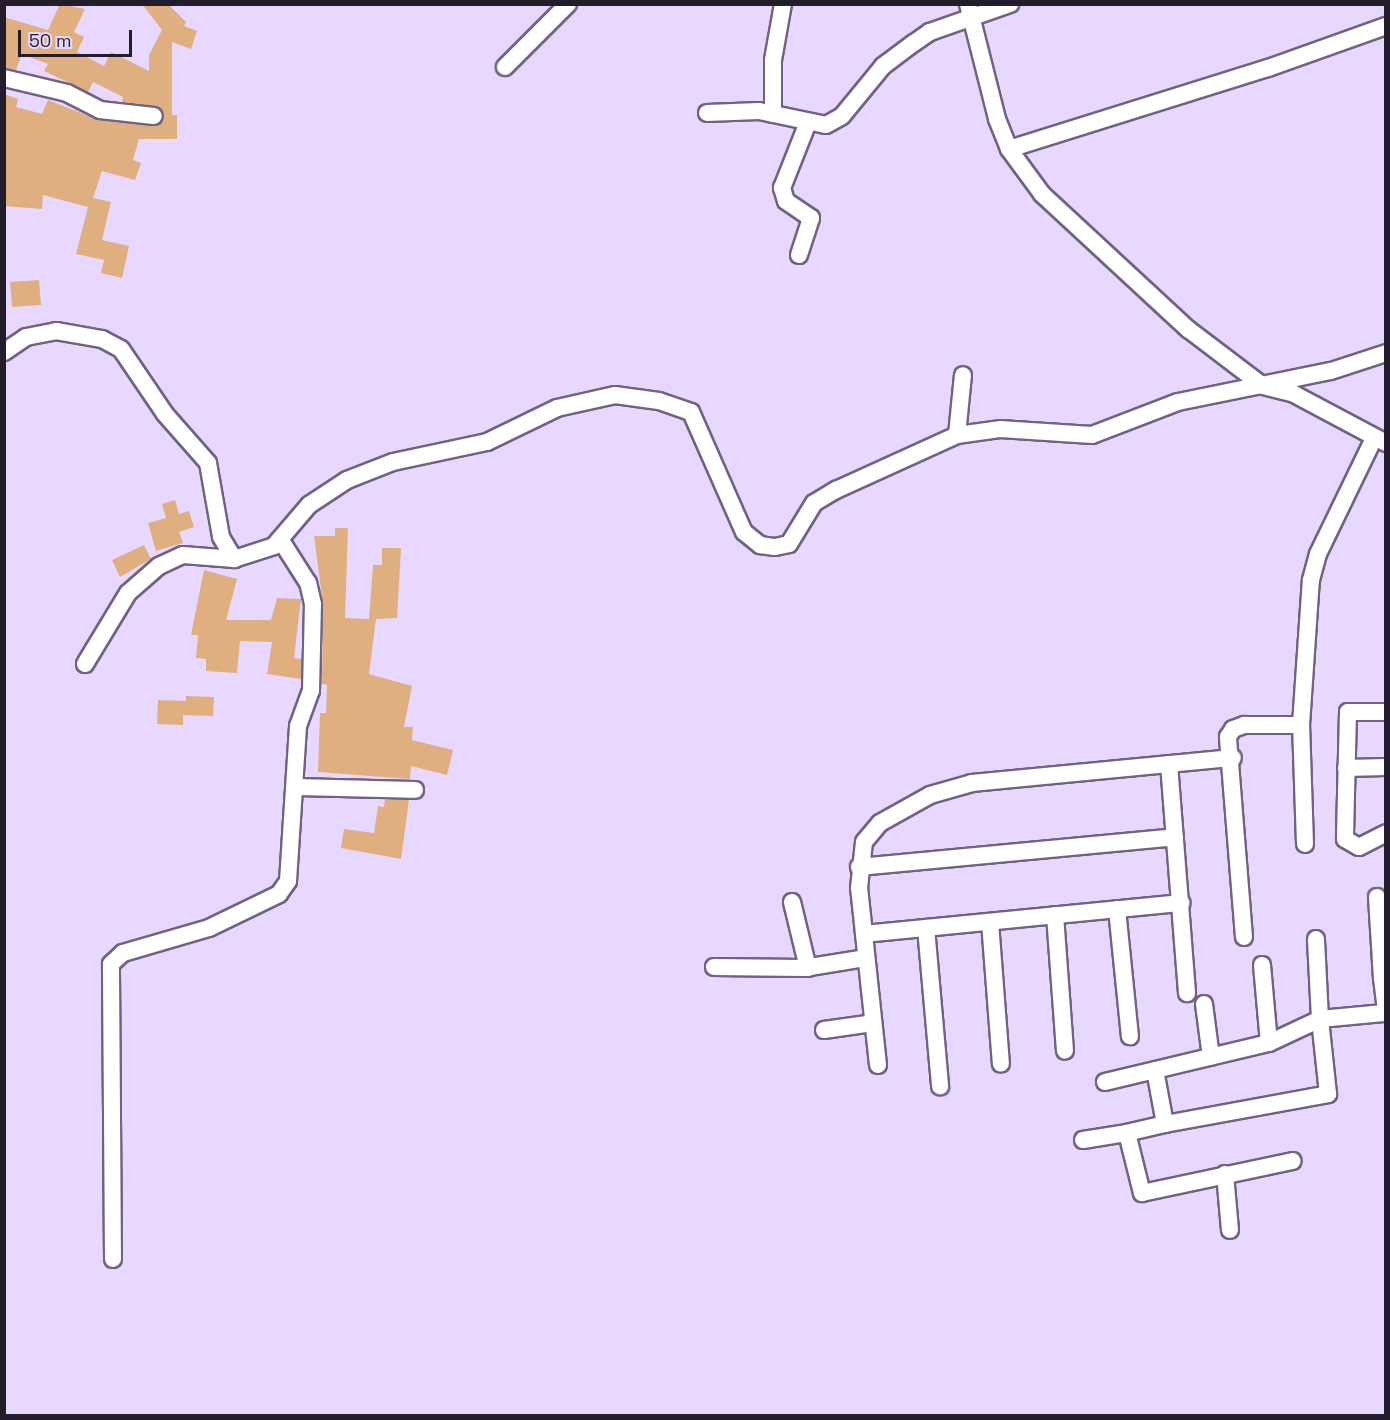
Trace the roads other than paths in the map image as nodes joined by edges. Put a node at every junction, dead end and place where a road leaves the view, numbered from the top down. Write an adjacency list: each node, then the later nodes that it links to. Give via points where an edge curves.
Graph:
1 (568, 4): 7 (street)
2 (783, 4): 10 (street, via 773,60)
3 (968, 4): 5 (street)
4 (1010, 4): 5 (street)
5 (972, 21): 12 (street, via 930,32 883,66 842,116 826,125); 13 (street)
6 (1386, 26): 13 (street, via 1268,68)
7 (505, 67)
8 (4, 78): 11 (street, via 67,93 100,110)
9 (707, 113): 10 (street)
10 (773, 114): 12 (street)
11 (154, 116)
12 (807, 125): 14 (street, via 782,188 786,201 811,218)
13 (1009, 149): 18 (street, via 1042,194 1117,266 1188,329)
14 (799, 255)
15 (4, 352): 22 (street, via 26,337 56,331 102,339 121,349 165,414 208,463 221,537)
16 (1386, 353): 18 (street)
17 (963, 375): 19 (street)
18 (1267, 387): 19 (street, via 1178,402 1092,435 1000,429); 20 (street, via 1294,394)
19 (957, 435): 21 (street, via 896,459 814,503 789,544 760,546 744,532 691,412 659,401 615,394 557,408 487,442 393,462 347,480 309,505)
20 (1380, 441): 25 (street, via 1313,574)
21 (280, 539): 22 (street, via 253,556); 30 (street, via 308,583 313,604 312,683 298,726)
22 (234, 559): 23 (street, via 183,555 159,566 128,593)
23 (85, 664)
24 (1386, 712): 29 (street, via 1348,712)
25 (1301, 724): 26 (street, via 1244,724 1233,729 1226,747); 34 (street)
26 (1233, 758): 27 (street); 44 (street)
27 (1169, 764): 33 (street); 35 (street, via 972,783 930,795 871,831)
28 (1386, 767): 29 (street)
29 (1346, 768): 32 (street, via 1345,839 1359,847)
30 (295, 787): 31 (street); 72 (street, via 285,890 209,928 123,953 111,964)
31 (415, 790)
32 (1386, 833)
33 (1175, 837): 35 (street); 38 (street)
34 (1305, 844)
35 (859, 867): 43 (street)
36 (1377, 897): 50 (street)
37 (792, 902): 49 (street)
38 (1181, 903): 39 (street); 51 (street)
39 (1117, 909): 40 (street); 57 (street)
40 (1055, 915): 41 (street); 59 (street)
41 (990, 921): 42 (street); 61 (street)
42 (926, 928): 43 (street); 65 (street)
43 (864, 934): 46 (street)
44 (1244, 937)
45 (1316, 939): 54 (street)
46 (866, 958): 49 (street); 55 (street)
47 (1262, 964): 58 (street)
48 (714, 967): 49 (street)
49 (808, 968)
50 (1384, 978): 53 (street)
51 (1187, 993)
52 (1204, 1004): 60 (street)
53 (1385, 1013): 54 (street)
54 (1320, 1019): 58 (street); 66 (street, via 1328,1094)
55 (873, 1023): 56 (street); 62 (street)
56 (824, 1029)
57 (1130, 1036)
58 (1269, 1043): 60 (street)
59 (1065, 1051)
60 (1211, 1057): 63 (street)
61 (1001, 1064)
62 (878, 1065)
63 (1155, 1070): 64 (street); 66 (street)
64 (1105, 1082)
65 (940, 1086)
66 (1165, 1124): 67 (street)
67 (1127, 1133): 68 (street); 70 (street, via 1142,1193)
68 (1083, 1140)
69 (1293, 1161): 70 (street)
70 (1225, 1174): 71 (street)
71 (1230, 1230)
72 (113, 1259)

